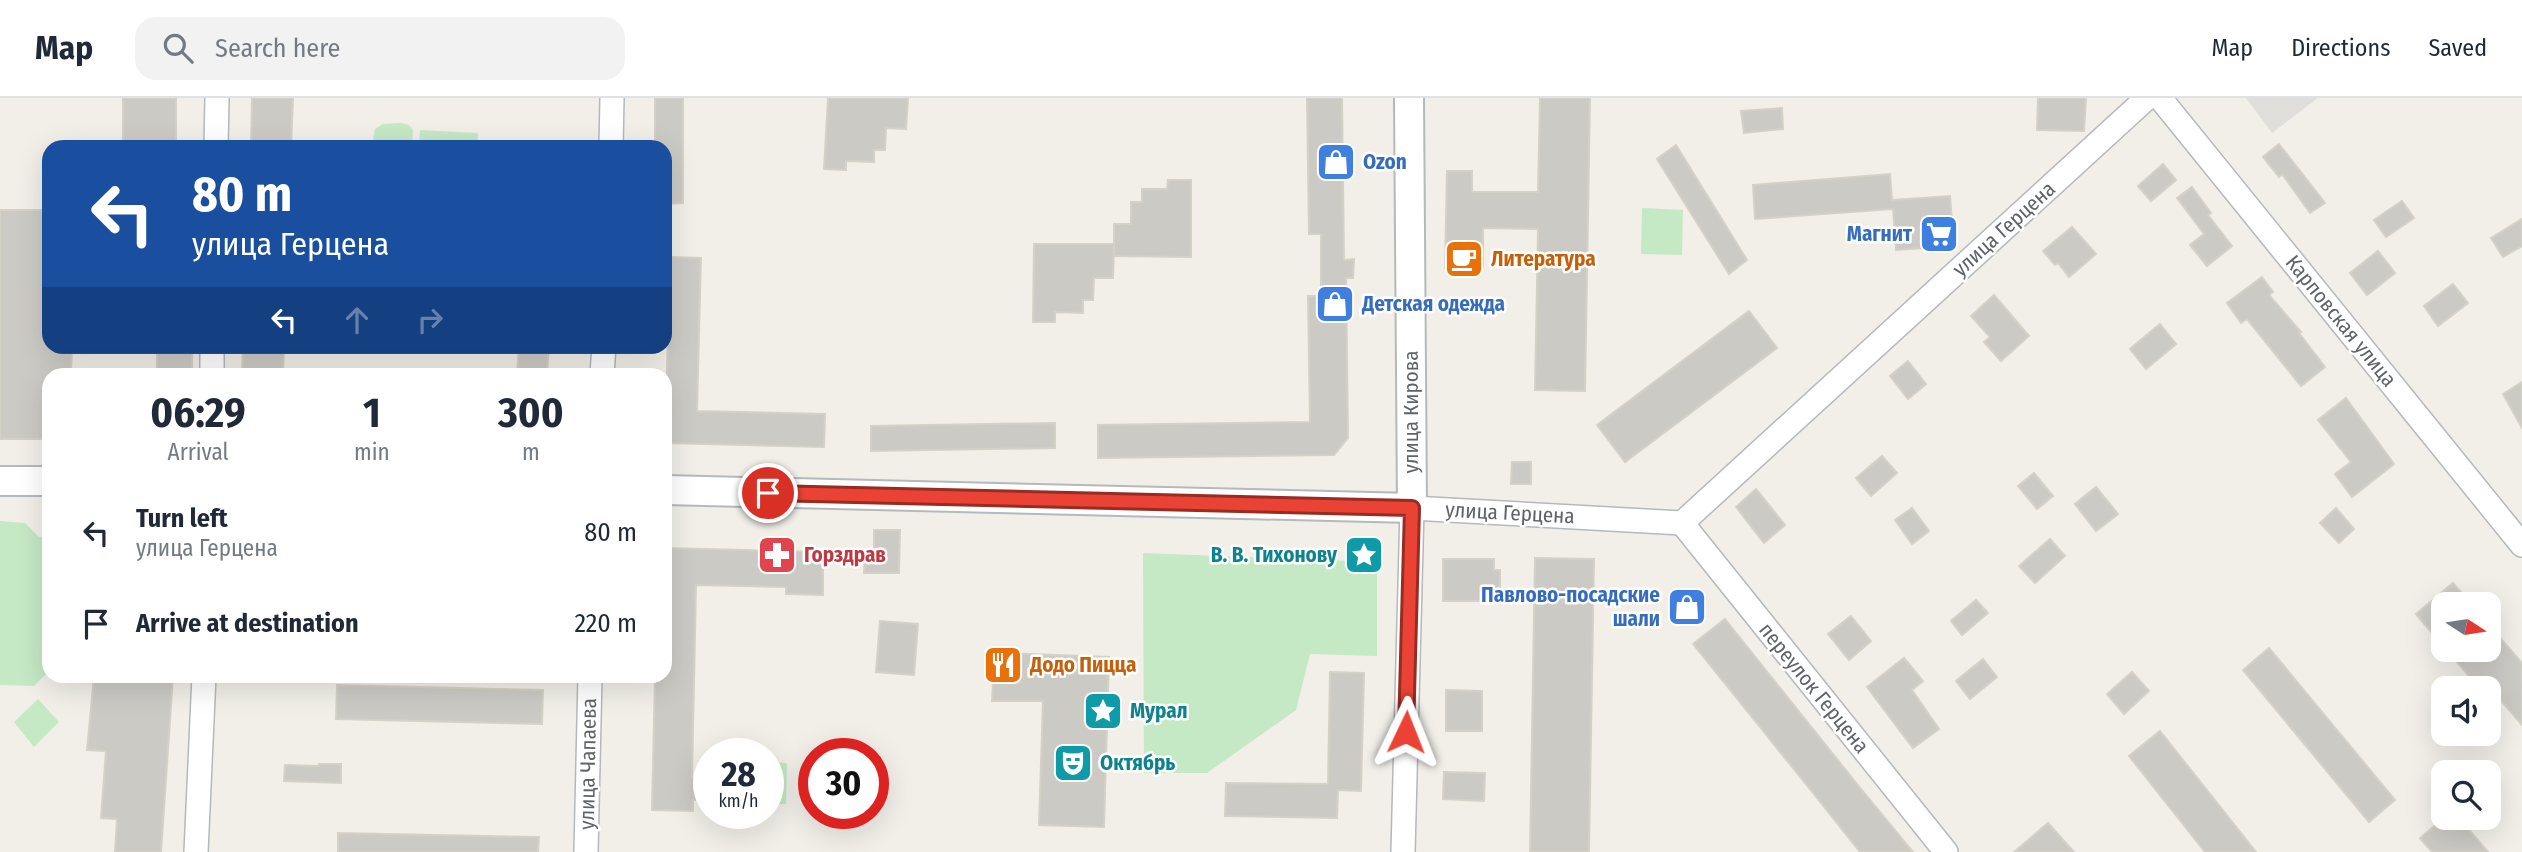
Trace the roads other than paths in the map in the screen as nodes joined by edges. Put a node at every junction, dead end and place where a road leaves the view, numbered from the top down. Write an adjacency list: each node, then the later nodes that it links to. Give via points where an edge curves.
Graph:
1 (217, 98): 6 (street)
2 (612, 98): 7 (street)
3 (1409, 98): 11 (street, улица Кирова)
4 (2147, 98): 12 (street, улица Герцена)
5 (2160, 98): 13 (street, Карповская улица)
6 (216, 140)
7 (611, 140)
8 (0, 481): 9 (street)
9 (42, 481)
10 (672, 490): 11 (street, улица Герцена)
11 (1412, 508): 12 (street, улица Герцена); 18 (street, улица Кирова)
12 (1682, 523): 19 (street, переулок Герцена)
13 (2522, 545)
14 (204, 683): 16 (street)
15 (590, 683): 17 (street, улица Чапаева)
16 (196, 852)
17 (586, 852)
18 (1403, 852)
19 (1946, 852)

